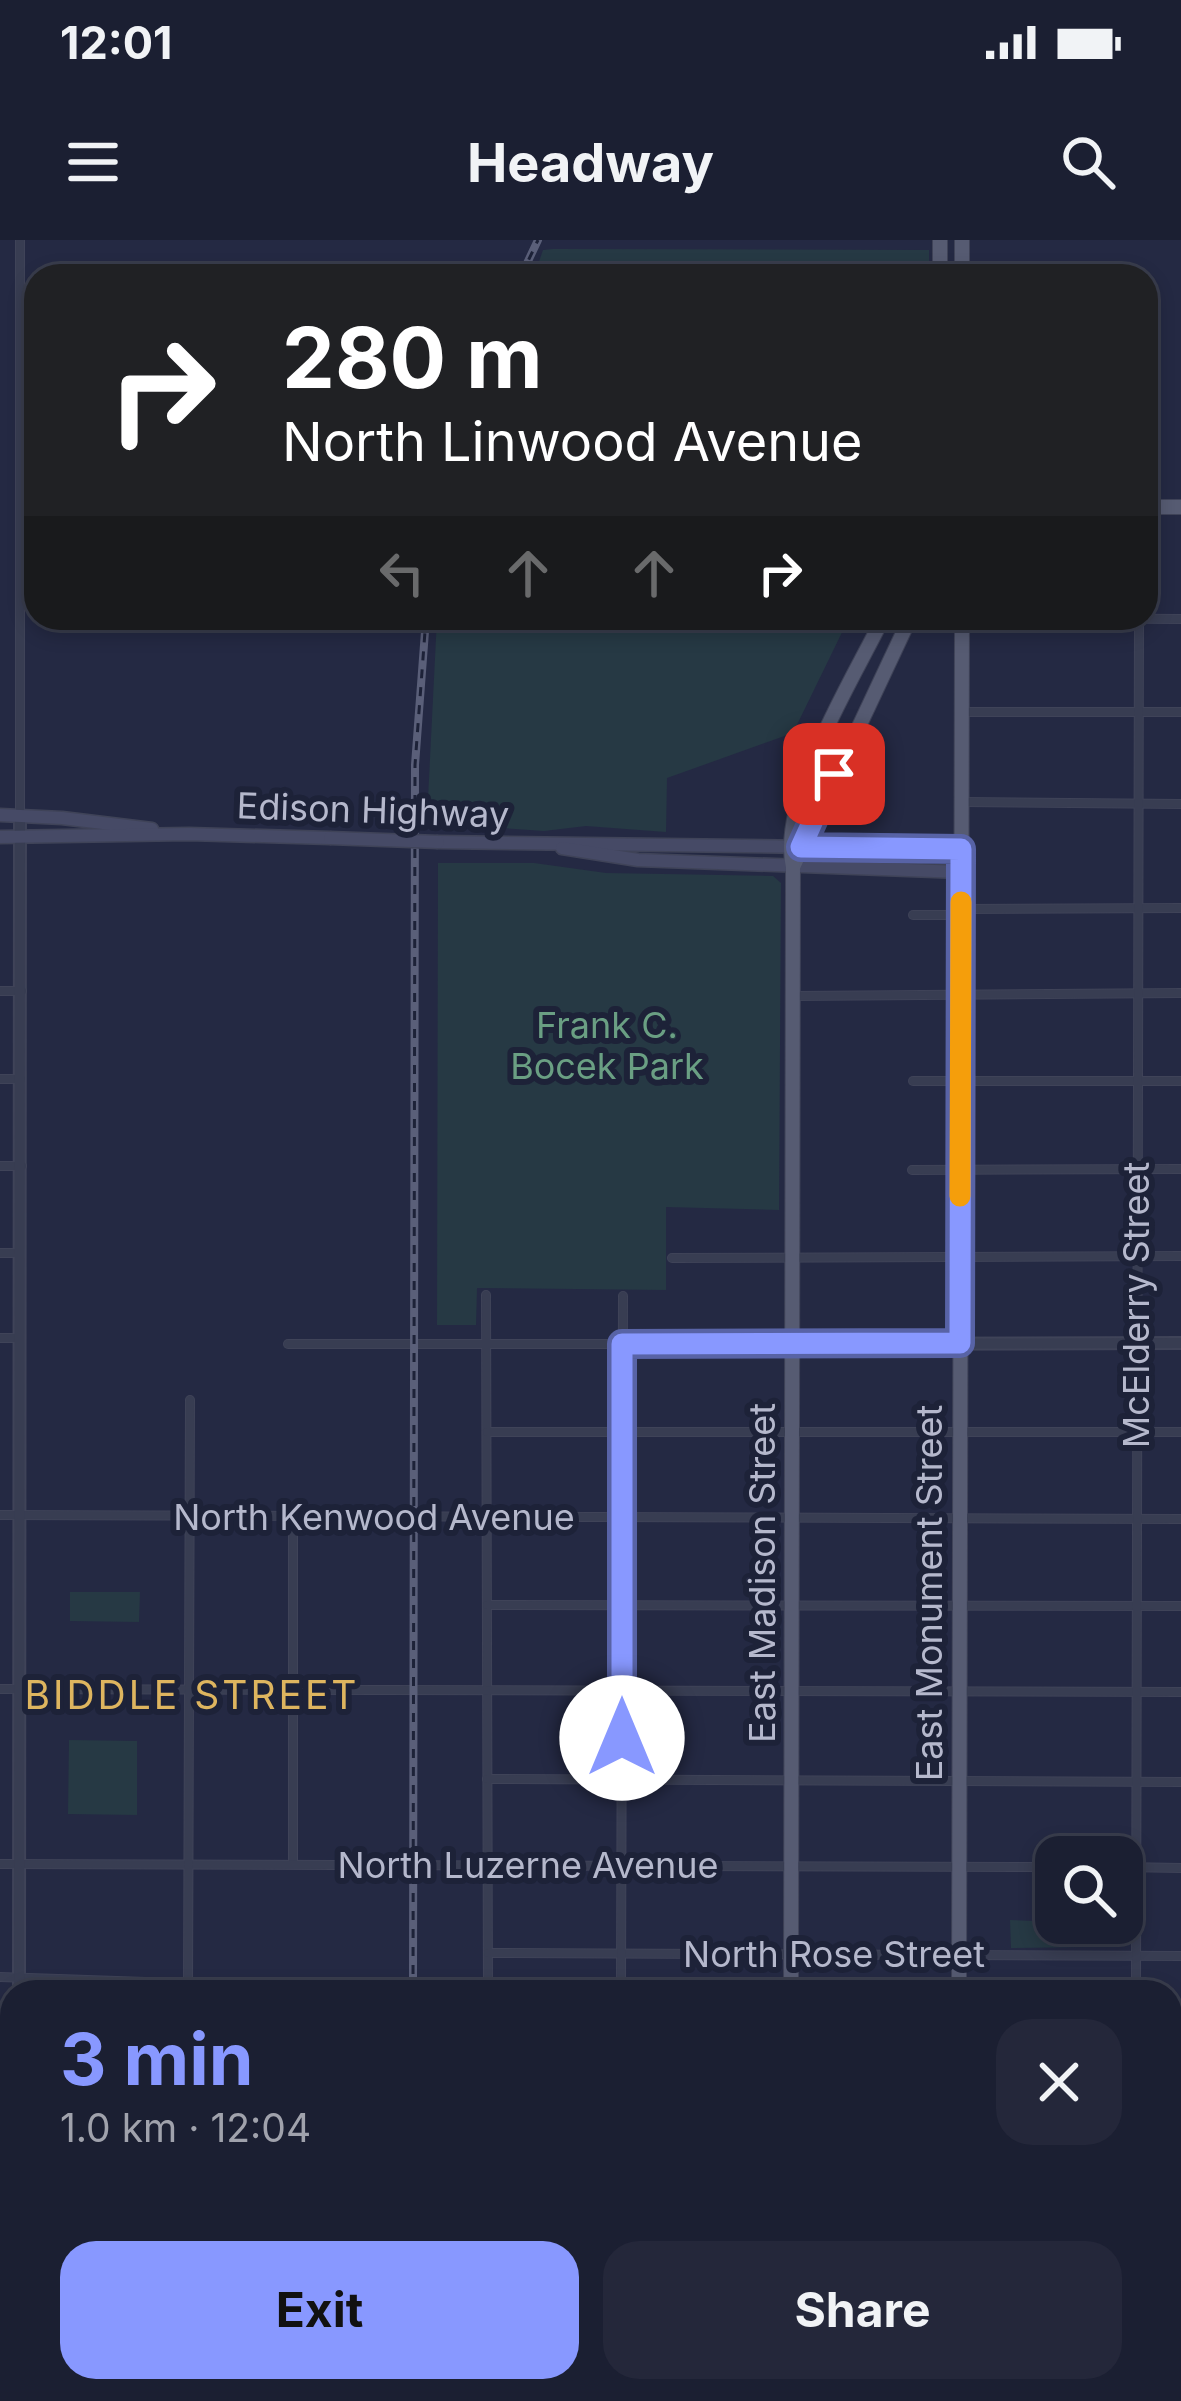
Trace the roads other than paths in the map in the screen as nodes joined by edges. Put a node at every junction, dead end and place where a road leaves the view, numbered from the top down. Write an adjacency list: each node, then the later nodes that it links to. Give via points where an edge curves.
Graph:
1 (20, 240): 13 (street)
2 (877, 630): 18 (main road, East Madison Street, via 799,795)
3 (904, 630): 18 (main road)
4 (962, 630): 6 (main road, East Monument Street)
5 (1139, 630): 7 (street, McElderry Street)
6 (961, 712): 7 (street); 9 (main road, East Monument Street)
7 (1138, 712): 8 (street); 10 (street, McElderry Street)
8 (1181, 712)
9 (961, 802): 10 (street); 19 (main road, East Monument Street)
10 (1138, 803): 11 (street); 22 (street, McElderry Street)
11 (1181, 804)
12 (0, 815): 13 (main road, Edison Highway)
13 (20, 816): 14 (main road, Edison Highway); 16 (street)
14 (189, 834): 16 (main road, Edison Highway); 17 (main road, Edison Highway, bridge)
15 (0, 837): 16 (main road, Edison Highway)
16 (22, 838): 27 (street)
17 (555, 846): 18 (main road, Edison Highway); 20 (main road, Edison Highway, via 625,859)
18 (795, 847): 19 (main road, Edison Highway); 20 (main road, East Madison Street)
19 (961, 849): 21 (main road, East Monument Street)
20 (793, 867): 21 (main road, Edison Highway); 31 (main road, East Madison Street)
21 (961, 872): 24 (main road, East Monument Street)
22 (1138, 908): 23 (street); 24 (street); 30 (street, McElderry Street)
23 (1181, 908)
24 (961, 912): 25 (street); 29 (main road, East Monument Street)
25 (913, 915)
26 (0, 991): 27 (street)
27 (22, 991): 33 (street)
28 (1181, 993): 30 (street)
29 (961, 994): 30 (street); 31 (street); 35 (main road, East Monument Street)
30 (1137, 994): 36 (street, McElderry Street)
31 (794, 996): 49 (main road, East Madison Street)
32 (0, 1079): 33 (street)
33 (22, 1079): 39 (street)
34 (913, 1081): 35 (street)
35 (961, 1081): 36 (street); 43 (main road, East Monument Street)
36 (1137, 1081): 37 (street); 40 (street, McElderry Street)
37 (1181, 1081)
38 (0, 1166): 39 (street)
39 (22, 1166): 45 (street)
40 (1137, 1169): 41 (street); 43 (street); 46 (street, McElderry Street)
41 (1181, 1169)
42 (912, 1170): 43 (street)
43 (960, 1170): 50 (main road, East Monument Street)
44 (0, 1253): 45 (street)
45 (22, 1253): 54 (street)
46 (1136, 1256): 47 (street); 50 (street); 57 (street, McElderry Street)
47 (1181, 1256)
48 (672, 1258): 49 (street)
49 (793, 1258): 50 (street); 55 (main road, East Madison Street)
50 (960, 1258): 56 (main road, East Monument Street)
51 (486, 1295): 60 (street)
52 (622, 1296): 61 (street)
53 (0, 1338): 54 (street)
54 (21, 1338): 70 (street)
55 (793, 1343): 56 (street); 61 (street); 68 (main road, East Madison Street)
56 (960, 1343): 57 (street); 66 (main road, East Monument Street)
57 (1136, 1343): 58 (street); 63 (street, McElderry Street)
58 (1181, 1343)
59 (288, 1344): 60 (street)
60 (486, 1344): 61 (street); 64 (street)
61 (622, 1344): 65 (street)
62 (190, 1400): 71 (street)
63 (1136, 1431): 66 (street); 67 (street); 77 (street, McElderry Street)
64 (487, 1432): 65 (street); 73 (street)
65 (622, 1432): 68 (street); 74 (street)
66 (960, 1432): 68 (street); 76 (main road, East Monument Street)
67 (1181, 1432)
68 (793, 1433): 75 (main road, East Madison Street)
69 (0, 1515): 70 (street, North Kenwood Avenue)
70 (20, 1515): 71 (street, North Kenwood Avenue); 86 (street)
71 (189, 1516): 72 (street, North Kenwood Avenue); 87 (street)
72 (292, 1518): 73 (street, North Kenwood Avenue); 88 (street)
73 (487, 1518): 74 (street, North Kenwood Avenue); 79 (street)
74 (622, 1519): 75 (street, North Kenwood Avenue); 80 (street)
75 (792, 1519): 76 (street, North Kenwood Avenue); 81 (main road, East Madison Street)
76 (959, 1519): 77 (street, North Kenwood Avenue); 82 (main road, East Monument Street)
77 (1136, 1519): 78 (street, North Kenwood Avenue); 83 (street, McElderry Street)
78 (1181, 1519)
79 (487, 1605): 80 (street); 89 (street)
80 (622, 1605): 81 (street); 90 (street)
81 (792, 1605): 82 (street); 91 (main road, East Madison Street)
82 (959, 1606): 83 (street); 92 (main road, East Monument Street)
83 (1135, 1606): 84 (street); 93 (street, McElderry Street)
84 (1181, 1606)
85 (0, 1689): 86 (street)
86 (20, 1689): 87 (street); 103 (street)
87 (189, 1689): 88 (street); 104 (street)
88 (293, 1690): 89 (street); 105 (street)
89 (487, 1690): 90 (street); 95 (street)
90 (622, 1690): 91 (street); 96 (street)
91 (792, 1691): 92 (street); 97 (main road, East Madison Street)
92 (959, 1691): 93 (street); 98 (main road, East Monument Street)
93 (1135, 1692): 94 (street); 99 (street, McElderry Street)
94 (1181, 1692)
95 (487, 1779): 96 (street); 106 (street)
96 (622, 1780): 97 (street); 107 (street)
97 (791, 1780): 98 (street); 108 (main road, East Madison Street)
98 (959, 1781): 99 (street); 109 (main road, East Monument Street)
99 (1135, 1782): 100 (street); 101 (street, McElderry Street)
100 (1181, 1782)
101 (1136, 1836)
102 (0, 1864): 103 (street, North Luzerne Avenue)
103 (19, 1864): 104 (street, North Luzerne Avenue); 121 (street)
104 (188, 1864): 105 (street, North Luzerne Avenue); 123 (street)
105 (293, 1864): 106 (street, North Luzerne Avenue)
106 (487, 1865): 107 (street, North Luzerne Avenue); 114 (street)
107 (621, 1865): 108 (street, North Luzerne Avenue); 115 (street)
108 (791, 1867): 109 (street, North Luzerne Avenue); 116 (main road, East Madison Street)
109 (959, 1867): 110 (street, North Luzerne Avenue); 117 (main road, East Monument Street)
110 (1035, 1867)
111 (1143, 1868): 112 (street)
112 (1181, 1868)
113 (1136, 1944): 118 (street, McElderry Street)
114 (488, 1952): 115 (street, North Rose Street); 124 (street)
115 (621, 1953): 116 (street, North Rose Street); 125 (street)
116 (791, 1954): 117 (street, North Rose Street); 126 (main road, East Madison Street)
117 (959, 1955): 118 (street, North Rose Street); 127 (main road, East Monument Street)
118 (1136, 1956): 119 (street, North Rose Street); 128 (street, McElderry Street)
119 (1181, 1956)
120 (0, 1977): 121 (street)
121 (19, 1977): 122 (street)
122 (70, 1980)
123 (188, 1980)
124 (488, 1980)
125 (621, 1980)
126 (791, 1980)
127 (959, 1980)
128 (1136, 1980)

